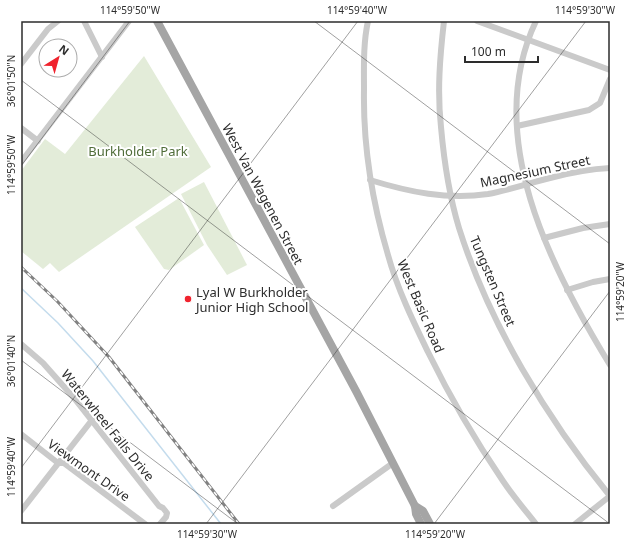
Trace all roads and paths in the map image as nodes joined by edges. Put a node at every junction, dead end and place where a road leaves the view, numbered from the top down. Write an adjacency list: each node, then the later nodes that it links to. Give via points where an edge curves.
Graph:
1 (58, 21): 11 (street)
2 (84, 21): 10 (street)
3 (129, 21): 10 (street)
4 (157, 21): 31 (main road, West Van Wagenen Street)
5 (368, 21): 19 (street, West Basic Road, via 364,66 364,120)
6 (444, 21): 21 (street, Tungsten Street, via 440,60 440,126)
7 (477, 21): 9 (street)
8 (536, 21): 9 (street)
9 (528, 39): 12 (street); 14 (street, via 519,76)
10 (102, 56): 16 (street)
11 (21, 64)
12 (610, 70)
13 (610, 79): 14 (street, via 600,103 589,110)
14 (517, 126): 20 (street)
15 (21, 128): 16 (street)
16 (38, 141): 17 (street)
17 (21, 162)
18 (610, 168): 20 (street, Magnesium Street)
19 (370, 180): 21 (street, Magnesium Street, via 403,190); 40 (street, West Basic Road, via 388,256 421,338 471,431 504,482)
20 (527, 184): 21 (street, Magnesium Street, via 505,191); 23 (street)
21 (451, 196): 32 (street, Tungsten Street, via 474,269 497,321 556,422)
22 (610, 224): 23 (street)
23 (544, 238): 25 (street)
24 (610, 279): 25 (street)
25 (567, 290): 27 (street)
26 (21, 344): 28 (street, Waterwheel Falls Drive, via 48,368)
27 (610, 365)
28 (92, 420): 30 (street); 37 (street, Waterwheel Falls Drive, via 167,513)
29 (21, 434): 30 (street, Viewmont Drive)
30 (58, 463): 35 (street); 36 (street, Viewmont Drive, via 64,463)
31 (393, 463): 33 (street); 34 (main road, West Van Wagenen Street)
32 (610, 496): 41 (street)
33 (333, 506)
34 (415, 506): 38 (main road, West Van Wagenen Street); 39 (main road, West Van Wagenen Street, via 423,511)
35 (21, 511)
36 (145, 524)
37 (160, 524)
38 (422, 524)
39 (430, 524)
40 (536, 524)
41 (574, 524)

